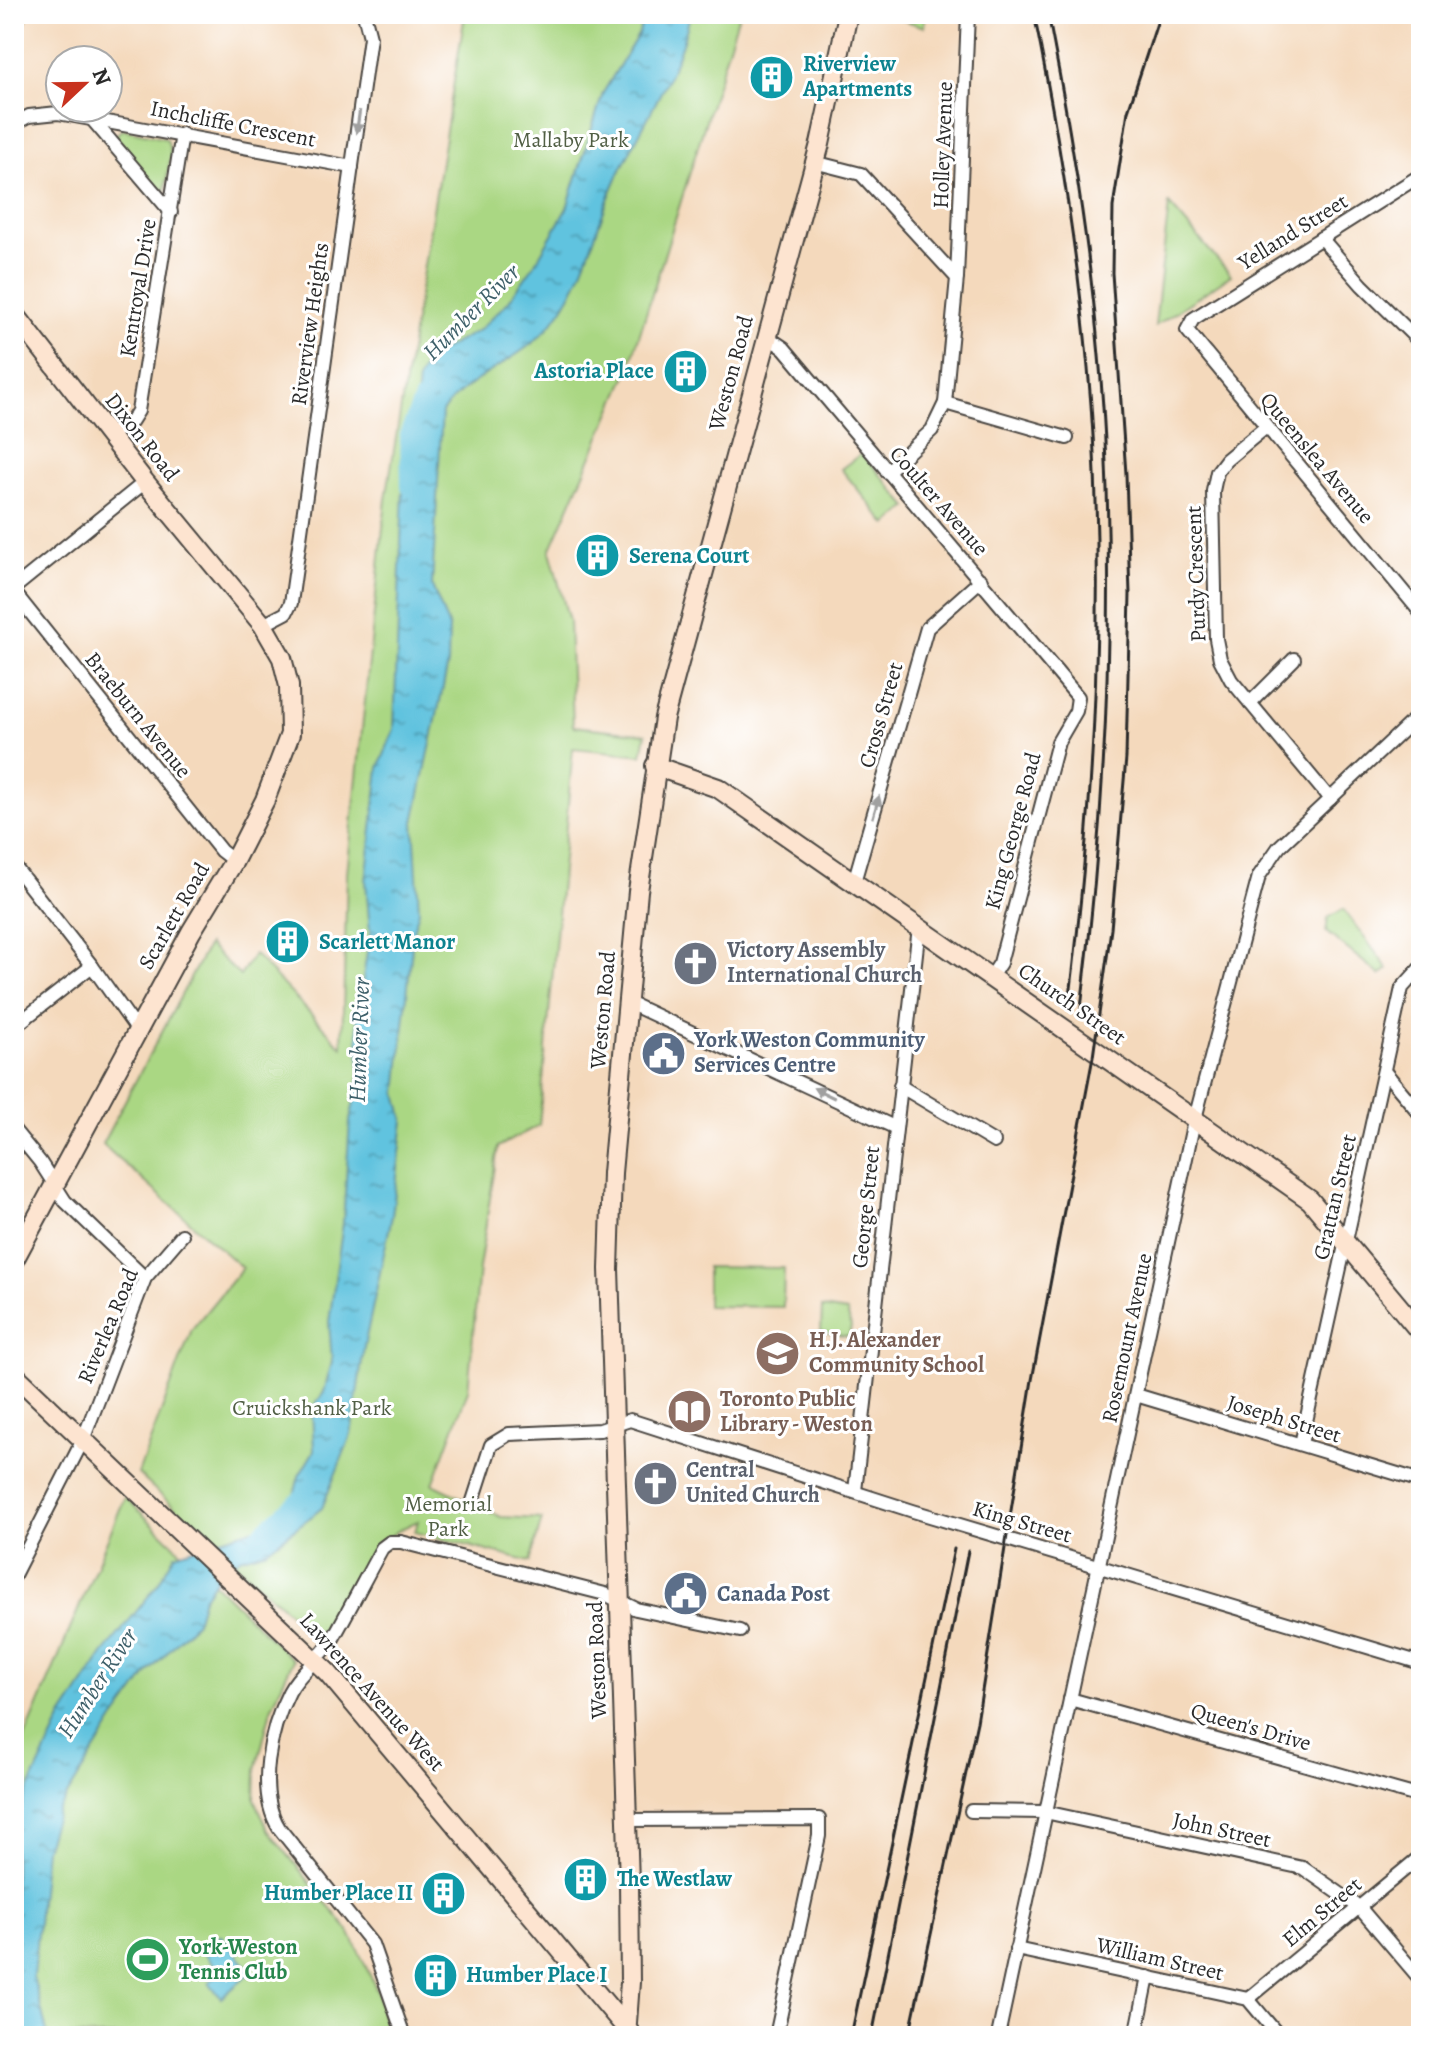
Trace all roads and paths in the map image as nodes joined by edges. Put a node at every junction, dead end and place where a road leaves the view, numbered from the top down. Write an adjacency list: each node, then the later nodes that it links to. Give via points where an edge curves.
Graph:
1 (364, 14): 10 (street, Riverview Heights, one-way to 10, via 370,37)
2 (848, 14): 9 (main road, Weston Road)
3 (968, 14): 14 (street, Holley Avenue)
4 (44, 114): 5 (street, Inchcliffe Crescent)
5 (14, 124)
6 (96, 124): 12 (street)
7 (124, 124): 8 (street, Inchcliffe Crescent)
8 (182, 134): 10 (street, Inchcliffe Crescent); 12 (street, Kentroyal Drive)
9 (814, 162): 14 (street, via 861,174); 17 (main road, Weston Road)
10 (352, 167): 29 (street, Riverview Heights, via 291,603 286,613)
11 (1421, 175): 13 (street, Yelland Street)
12 (171, 212): 21 (street, Kentroyal Drive, via 138,411)
13 (1321, 238): 16 (street, Yelland Street); 18 (street)
14 (957, 278): 19 (street, Holley Avenue)
15 (14, 313): 21 (main road, Dixon Road)
16 (1188, 326): 20 (street, Queenslea Avenue, via 1189,335)
17 (766, 336): 23 (street, Coulter Avenue, via 784,348); 34 (main road, Weston Road, via 688,621)
18 (1421, 343)
19 (945, 403): 22 (street); 23 (street, via 932,430)
20 (1266, 427): 28 (street, Queenslea Avenue); 32 (street, Purdy Crescent, via 1226,460 1213,491 1216,639 1231,680)
21 (110, 435): 24 (main road, Dixon Road)
22 (1067, 438)
23 (887, 472): 25 (street, Coulter Avenue)
24 (145, 482): 26 (main road, Dixon Road); 27 (street)
25 (981, 580): 31 (street, Coulter Avenue); 38 (street, Cross Street, one-way to 25, via 927,628)
26 (234, 589): 29 (main road, Scarlett Road)
27 (14, 590): 36 (street, Braeburn Avenue)
28 (1421, 613)
29 (263, 625): 36 (main road, Scarlett Road, via 282,658 289,686 290,734)
30 (1294, 659): 32 (street)
31 (1078, 697): 42 (street, King George Road, via 1058,742 1000,963)
32 (1250, 703): 35 (street, Purdy Crescent)
33 (1421, 713): 35 (street, Rosemount Avenue)
34 (655, 766): 38 (main road, Church Street, via 718,788); 43 (main road, Weston Road)
35 (1330, 799): 49 (street, Rosemount Avenue, via 1279,847 1259,876)
36 (234, 861): 45 (main road, Scarlett Road)
37 (14, 866): 40 (street)
38 (854, 882): 39 (main road, Church Street)
39 (919, 927): 42 (main road, Church Street); 47 (street, George Street)
40 (92, 966): 44 (street); 45 (street)
41 (1421, 967): 46 (street, Grattan Street, via 1402,988)
42 (991, 977): 49 (main road, Church Street)
43 (629, 1003): 50 (street, one-way to 43); 61 (main road, Weston Road, via 609,1225)
44 (14, 1027)
45 (138, 1031): 53 (main road, Scarlett Road)
46 (1384, 1071): 48 (street); 55 (street, Grattan Street)
47 (900, 1086): 50 (street, George Street); 52 (street)
48 (1421, 1115)
49 (1195, 1119): 55 (main road, Church Street, via 1310,1200); 60 (street, Rosemount Avenue)
50 (894, 1127): 65 (street, George Street)
51 (14, 1130): 53 (street)
52 (994, 1142)
53 (55, 1184): 56 (main road, Scarlett Road); 57 (street, via 65,1201)
54 (182, 1235): 57 (street, Riverlea Road)
55 (1345, 1242): 58 (main road, Church Street); 63 (street, Grattan Street)
56 (14, 1260)
57 (145, 1278): 62 (street, Riverlea Road)
58 (1421, 1333)
59 (14, 1374): 62 (main road, Lawrence Avenue West)
60 (1136, 1395): 63 (street, Joseph Street); 67 (street, Rosemount Avenue)
61 (614, 1425): 65 (street, King Street, via 630,1420); 66 (street, King Street, via 496,1438); 69 (main road, Weston Road)
62 (83, 1440): 68 (street, Riverlea Road); 71 (main road, Lawrence Avenue West)
63 (1301, 1444): 64 (street, Joseph Street)
64 (1421, 1481)
65 (855, 1491): 67 (street, King Street)
66 (473, 1501)
67 (1098, 1565): 72 (street, King Street); 73 (street, Rosemount Avenue)
68 (14, 1575)
69 (618, 1598): 70 (street, via 636,1609); 71 (street, via 390,1542); 77 (main road, Weston Road)
70 (740, 1631)
71 (315, 1660): 84 (main road, Lawrence Avenue West); 85 (street, via 284,1704 266,1798 279,1828 372,1944)
72 (1421, 1663)
73 (1070, 1699): 74 (street, Queen's Drive); 76 (street, Rosemount Avenue)
74 (1421, 1797)
75 (971, 1811): 76 (street, John Street)
76 (1045, 1812): 79 (street, John Street, via 1303,1868); 80 (street, Rosemount Avenue)
77 (627, 1820): 84 (main road, Weston Road); 86 (street, via 819,1819)
78 (1421, 1856): 79 (street, Elm Street)
79 (1359, 1907): 82 (street, John Street); 83 (street, Elm Street)
80 (1016, 1949): 81 (street, William Street); 87 (street, Rosemount Avenue)
81 (1148, 1977): 83 (street, William Street); 88 (street)
82 (1421, 1980)
83 (1248, 1999): 89 (street, William Street)
84 (628, 2034)
85 (404, 2036)
86 (776, 2036)
87 (998, 2036)
88 (1136, 2036)
89 (1279, 2036)

